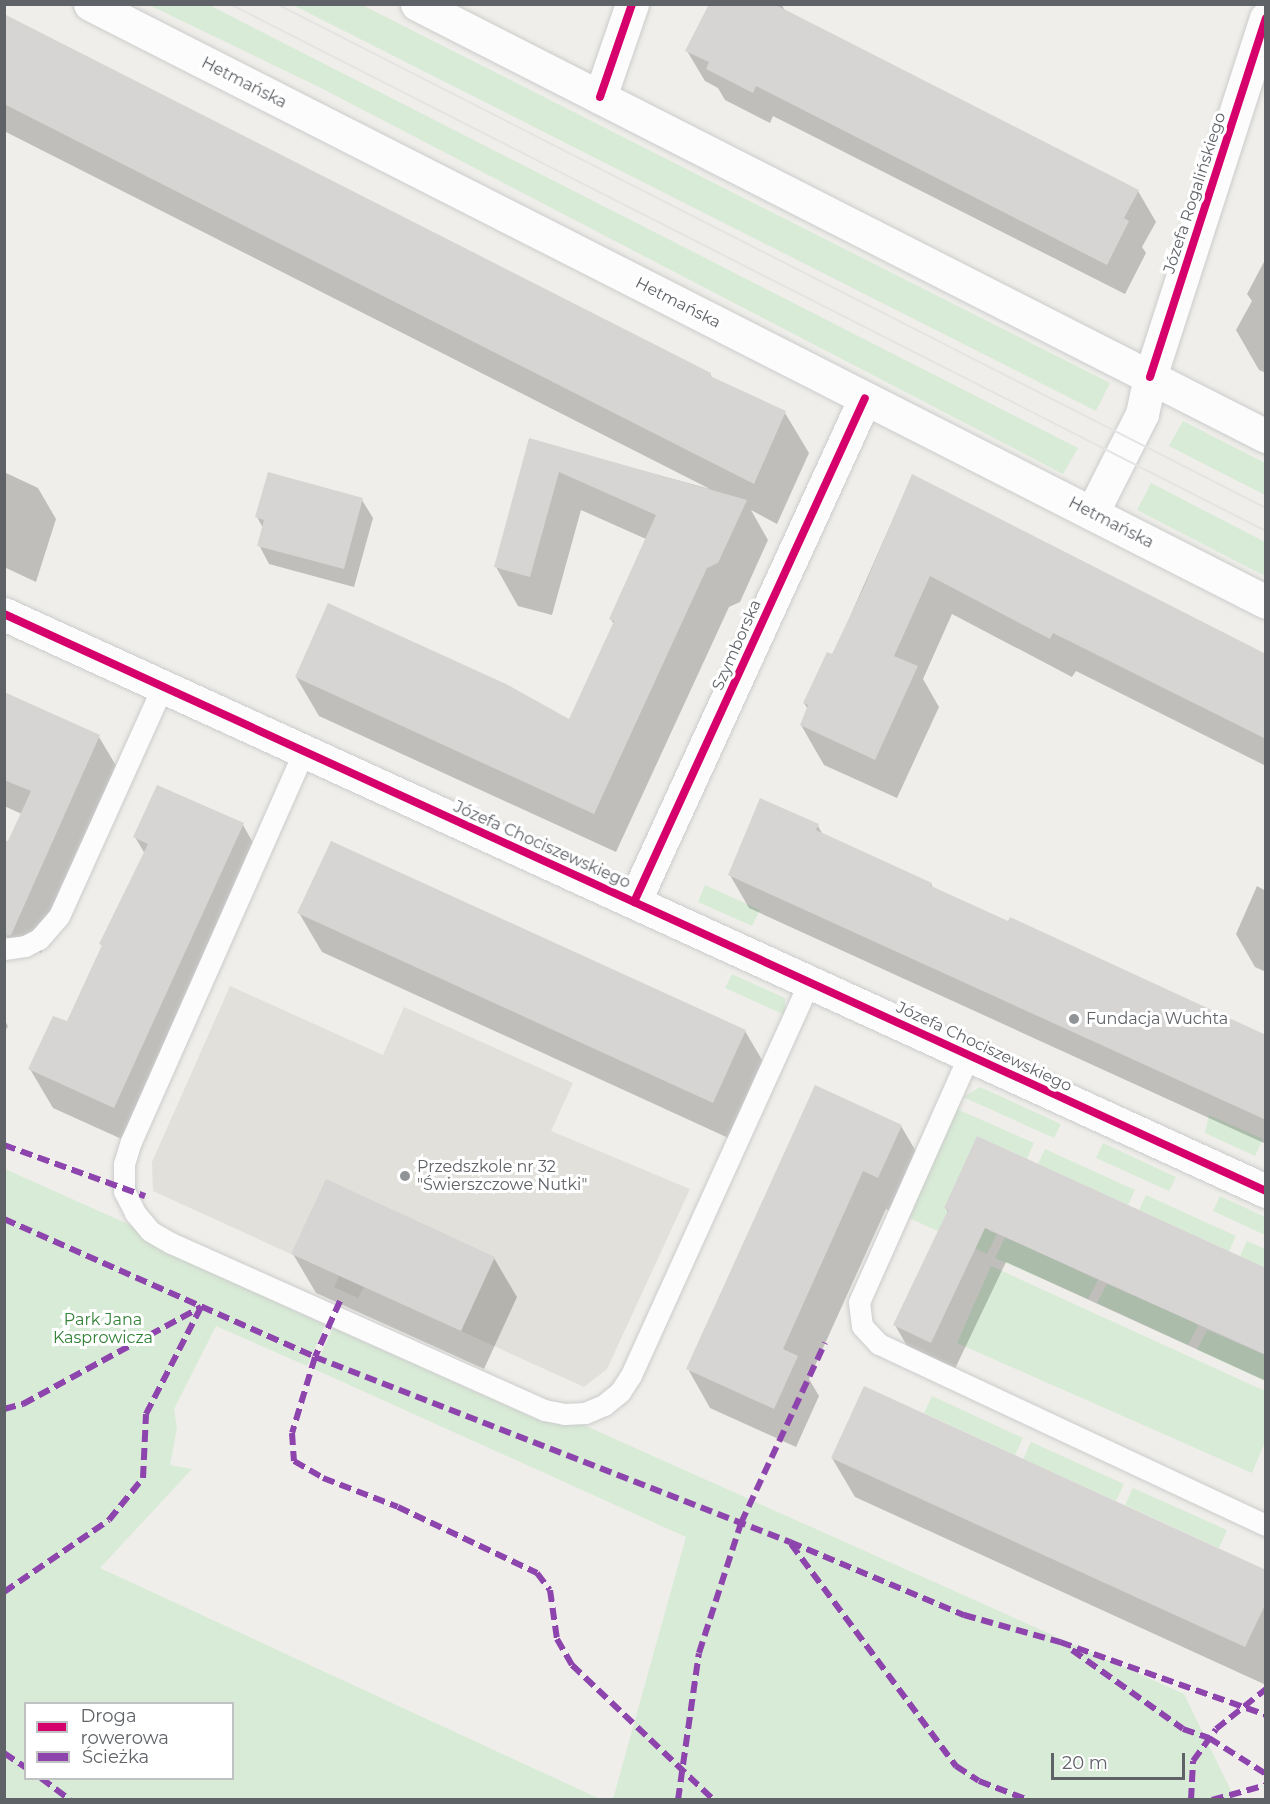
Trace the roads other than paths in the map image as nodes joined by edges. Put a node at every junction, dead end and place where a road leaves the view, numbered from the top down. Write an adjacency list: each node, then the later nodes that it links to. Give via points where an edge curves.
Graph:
1 (90, 4): 7 (street, Hetmańska)
2 (417, 4): 5 (street)
3 (632, 4): 5 (street)
4 (1266, 18): 6 (street, Józefa Rogalińskiego)
5 (600, 97): 6 (street)
6 (1150, 377): 8 (street); 9 (street, Józefa Rogalińskiego, via 1142,414)
7 (865, 398): 9 (street, Hetmańska); 14 (street, Szymborska)
8 (1266, 436)
9 (1092, 513): 10 (street, Hetmańska)
10 (1266, 602)
11 (4, 614): 12 (street, Józefa Chociszewskiego)
12 (163, 686): 13 (street, Józefa Chociszewskiego); 15 (lane, via 59,916 39,939)
13 (304, 751): 14 (street, Józefa Chociszewskiego); 16 (lane, via 124,1164 124,1191 135,1213 150,1231 171,1243 544,1410 574,1414 604,1406 631,1375)
14 (634, 902): 16 (street, Józefa Chociszewskiego)
15 (4, 949)
16 (809, 982): 17 (street, Józefa Chociszewskiego)
17 (969, 1055): 18 (street, Józefa Chociszewskiego); 19 (lane, via 859,1302 862,1326 879,1344)
18 (1266, 1191)
19 (1266, 1525)

